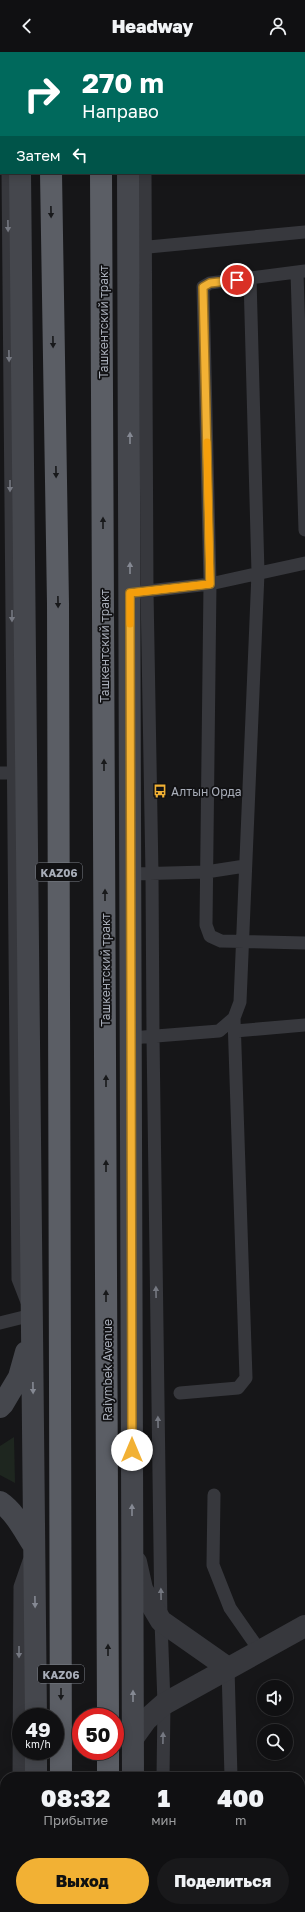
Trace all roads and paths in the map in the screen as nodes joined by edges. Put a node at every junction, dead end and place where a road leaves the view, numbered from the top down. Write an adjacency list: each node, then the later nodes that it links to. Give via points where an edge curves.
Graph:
1 (8, 174): 11 (lane, one-way to 11)
2 (20, 174): 11 (main road)
3 (51, 174): 50 (highway, KАZ06, one-way to 50, via 58,604)
4 (101, 174): 29 (highway, Ташкентский тракт, one-way to 4)
5 (128, 174): 8 (main road)
6 (145, 174): 8 (lane)
7 (305, 232): 8 (lane)
8 (137, 248): 16 (main road, one-way to 8)
9 (301, 271): 10 (lane); 12 (lane)
10 (250, 278): 14 (lane); 15 (lane, via 210,283 203,287)
11 (11, 449): 17 (main road, one-way to 17)
12 (305, 530)
13 (305, 563): 14 (lane)
14 (258, 573): 15 (lane); 18 (lane)
15 (210, 584): 16 (lane); 19 (lane)
16 (138, 592): 20 (main road); 21 (lane)
17 (13, 773): 31 (main road)
18 (245, 866): 19 (lane); 22 (lane)
19 (206, 872): 21 (lane); 22 (lane, via 206,925 210,936 221,940)
20 (131, 874): 21 (lane); 28 (main road)
21 (152, 874): 27 (lane)
22 (244, 942): 23 (lane); 24 (lane, via 240,1002)
23 (305, 943)
24 (234, 1018): 26 (lane); 27 (lane, via 219,1031)
25 (305, 1025): 26 (lane)
26 (235, 1032): 32 (lane, via 246,1378 238,1388)
27 (153, 1036): 28 (lane); 38 (lane, one-way to 27)
28 (131, 1038): 36 (main road, one-way to 28)
29 (106, 1120): 44 (highway, Raiymbek Avenue, one-way to 29)
30 (0, 1323): 31 (lane)
31 (32, 1323): 33 (main road, via 19,1377); 37 (main road, one-way to 37)
32 (180, 1393)
33 (0, 1407)
34 (214, 1495): 40 (lane, via 213,1565 230,1608)
35 (0, 1502): 37 (main road, via 20,1524)
36 (132, 1545): 38 (street, via 142,1589); 45 (main road, one-way to 36)
37 (34, 1546): 43 (main road, one-way to 43); 48 (lane, one-way to 48, via 20,1587)
38 (161, 1621): 41 (street); 42 (lane)
39 (305, 1626): 40 (street)
40 (260, 1651): 41 (street)
41 (228, 1668): 42 (street); 54 (lane)
42 (164, 1704): 45 (street, via 146,1720); 53 (lane, one-way to 42)
43 (36, 1708)
44 (108, 1708)
45 (133, 1738): 52 (main road)
46 (36, 1760): 49 (main road)
47 (108, 1760): 51 (highway)
48 (19, 1772)
49 (36, 1772)
50 (61, 1772)
51 (108, 1772)
52 (133, 1772)
53 (163, 1772)
54 (231, 1772)

